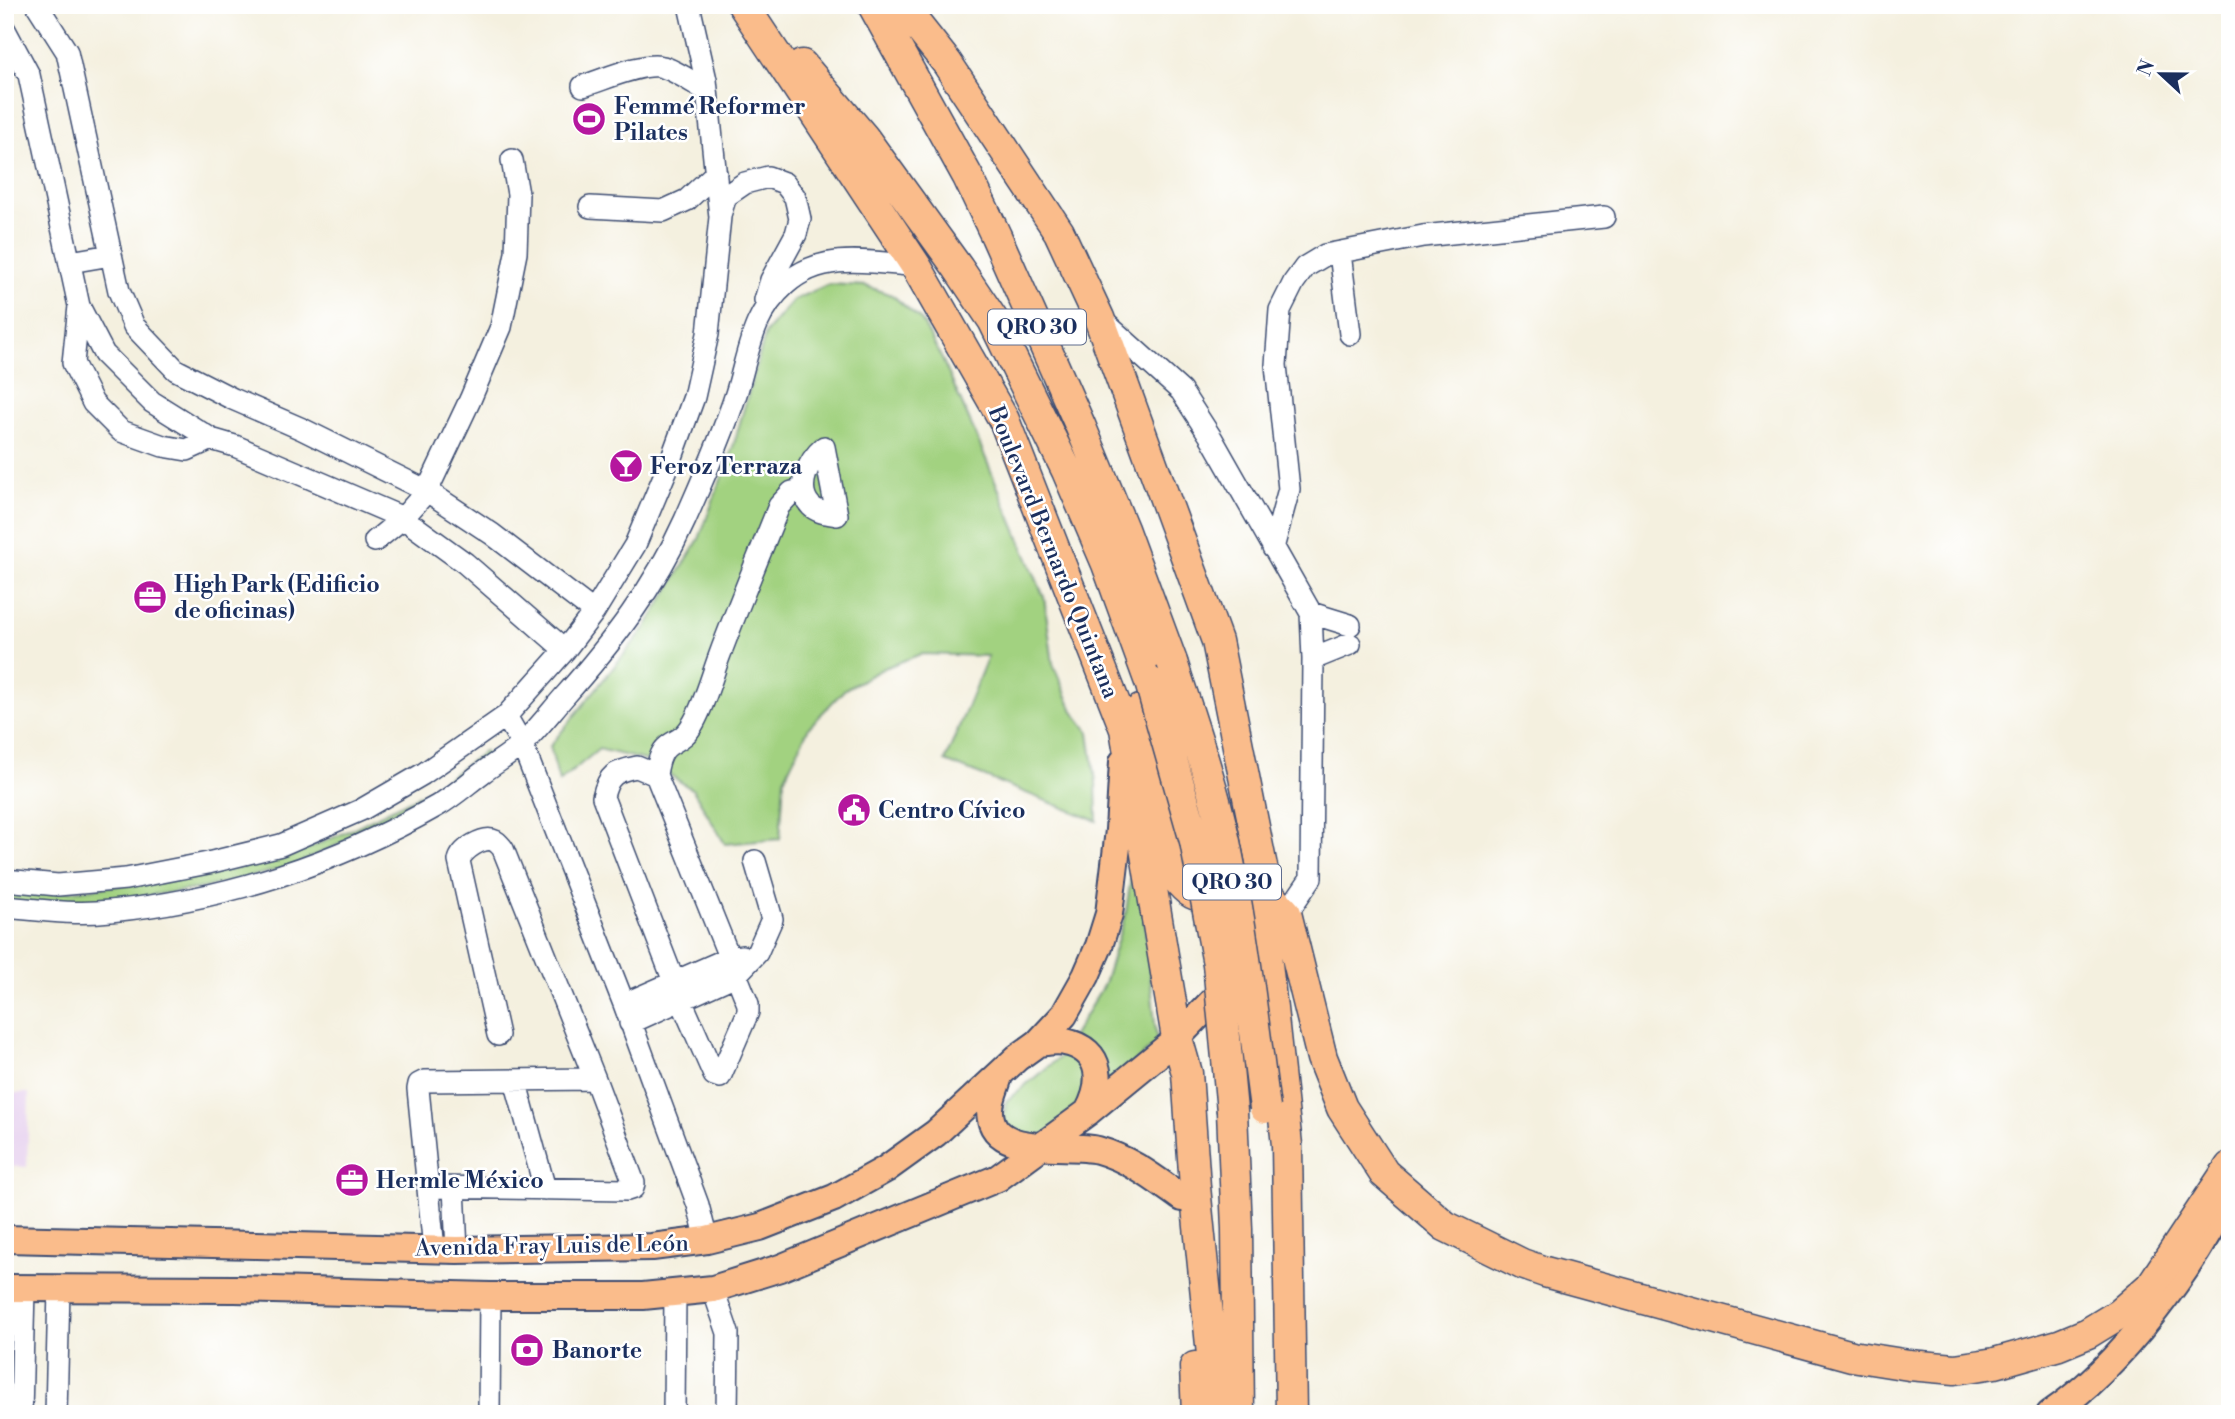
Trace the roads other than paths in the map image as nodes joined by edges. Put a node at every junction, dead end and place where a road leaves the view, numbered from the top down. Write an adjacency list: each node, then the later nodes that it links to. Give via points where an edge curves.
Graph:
1 (37, 5): 15 (street, via 67,52)
2 (689, 5): 8 (street)
3 (873, 5): 79 (highway, QRO 30, bridge, via 996,236 1119,518 1196,738 1225,841 1269,1142)
4 (901, 5): 20 (highway, QRO 30, via 947,63 1059,232)
5 (746, 10): 17 (highway, Boulevard Bernardo Quintana / QRO 30); 78 (highway, QRO 30, bridge, via 810,73 864,138 993,320 1068,471 1150,682 1198,855 1218,964 1232,1111)
6 (5, 30): 16 (street, via 29,75)
7 (583, 86): 8 (street, via 660,66)
8 (707, 91): 10 (street)
9 (512, 160): 25 (street, via 518,194 516,253 501,327)
10 (716, 173): 11 (street, via 687,201 663,211); 12 (street)
11 (590, 207)
12 (720, 217): 19 (street, via 726,196 745,183 768,177 784,183 795,198 800,219 796,234 771,280); 29 (street, via 708,334 694,397 640,535)
13 (1604, 217): 14 (street, via 1423,236)
14 (1340, 253): 21 (street); 28 (street, via 1305,267 1280,310 1276,365 1289,489)
15 (111, 255): 16 (street); 25 (street, via 134,326 176,370)
16 (70, 262): 18 (street)
17 (916, 266): 19 (street, via 838,261 811,266 787,283); 22 (highway, Boulevard Bernardo Quintana / QRO 30)
18 (79, 306): 23 (street, via 104,354 152,402); 23 (street, via 73,363 93,403 121,430 163,446 187,450)
19 (760, 316): 35 (street, via 736,394 668,556 620,631)
20 (1099, 318): 28 (street, via 1181,391); 37 (highway, QRO 30, via 1217,641)
21 (1350, 334)
22 (1004, 420): 34 (highway, Boulevard Bernardo Quintana / QRO 30); 37 (highway, via 1036,439 1144,722 1176,877 1186,891 1200,898 1215,897 1225,887 1237,867)
23 (211, 439): 26 (street)
24 (803, 490): 36 (street, via 792,492 779,506 701,709 687,735 664,746)
25 (427, 491): 26 (street); 29 (street)
26 (404, 518): 27 (street); 31 (street, via 465,563)
27 (375, 541)
28 (1273, 548): 30 (street)
29 (594, 612): 31 (street)
30 (1311, 613): 32 (street); 32 (street, via 1350,635)
31 (565, 650): 33 (street)
32 (1313, 659): 40 (street, via 1311,878)
33 (506, 716): 35 (street); 39 (street, via 360,810 281,845 126,879 58,886)
34 (1125, 729): 47 (highway, Boulevard Bernardo Quintana / QRO 30); 48 (main road, Avenida Fray Luis de León, via 1109,914 1074,1000)
35 (522, 744): 41 (street, via 439,805 279,877 209,895 108,911); 45 (street)
36 (656, 775): 43 (street); 44 (street, via 637,767 619,770 606,782 603,797)
37 (1248, 792): 40 (highway, QRO 30)
38 (755, 861): 43 (street, via 772,919 757,953)
39 (5, 880)
40 (1276, 902): 42 (highway, QRO 30); 54 (highway, via 1322,1058 1342,1108 1384,1172 1445,1226 1545,1272 1852,1356 1955,1369 1995,1363 2059,1345 2119,1314 2151,1286)
41 (5, 907)
42 (1265, 945): 47 (main road, Avenida Fray Luis de León); 80 (highway, via 1287,1145)
43 (733, 967): 44 (street); 44 (street, via 748,1012 720,1077 714,1075)
44 (678, 991): 45 (street)
45 (627, 1014): 61 (street)
46 (498, 1035): 50 (street, via 459,861 466,848 489,840 503,849)
47 (1177, 1038): 52 (main road, Avenida Fray Luis de León); 59 (highway, via 1174,1094); 77 (highway, via 1186,1073)
48 (1038, 1043): 49 (main road, Avenida Fray Luis de León); 52 (main road, via 1063,1041 1091,1058 1099,1080)
49 (999, 1076): 53 (main road, via 990,1111 992,1123 1007,1139); 61 (main road, Avenida Fray Luis de León, via 936,1133 886,1169 834,1198 760,1227)
50 (595, 1079): 51 (street); 57 (street, via 633,1188)
51 (515, 1080): 55 (street, via 419,1084); 57 (street)
52 (1088, 1112): 53 (main road, Avenida Fray Luis de León)
53 (1042, 1147): 59 (main road, via 1096,1149 1137,1165); 67 (main road, Avenida Fray Luis de León, via 998,1178 771,1271)
54 (2230, 1167)
55 (428, 1187): 56 (street); 63 (street)
56 (454, 1188): 57 (street); 63 (street)
57 (545, 1189)
58 (2230, 1190): 81 (main road, via 2173,1286 2125,1348)
59 (1182, 1198): 76 (highway)
60 (5, 1238): 62 (main road, Avenida Fray Luis de León)
61 (707, 1240): 63 (main road, Avenida Fray Luis de León, via 652,1247)
62 (238, 1245): 63 (main road, Avenida Fray Luis de León); 66 (main road)
63 (445, 1250)
64 (15, 1288): 65 (main road, Avenida Fray Luis de León); 71 (street)
65 (59, 1289): 66 (main road, Avenida Fray Luis de León); 72 (street)
66 (235, 1289): 69 (main road, Avenida Fray Luis de León)
67 (713, 1289): 68 (main road, Avenida Fray Luis de León); 75 (street, via 728,1333)
68 (675, 1294): 69 (main road, Avenida Fray Luis de León); 74 (street)
69 (490, 1296): 73 (street)
70 (5, 1413): 71 (street)
71 (18, 1414)
72 (55, 1414)
73 (489, 1414)
74 (674, 1414)
75 (727, 1414)
76 (1197, 1414)
77 (1218, 1414)
78 (1239, 1414)
79 (1274, 1414)
80 (1291, 1414)
81 (2050, 1414)

